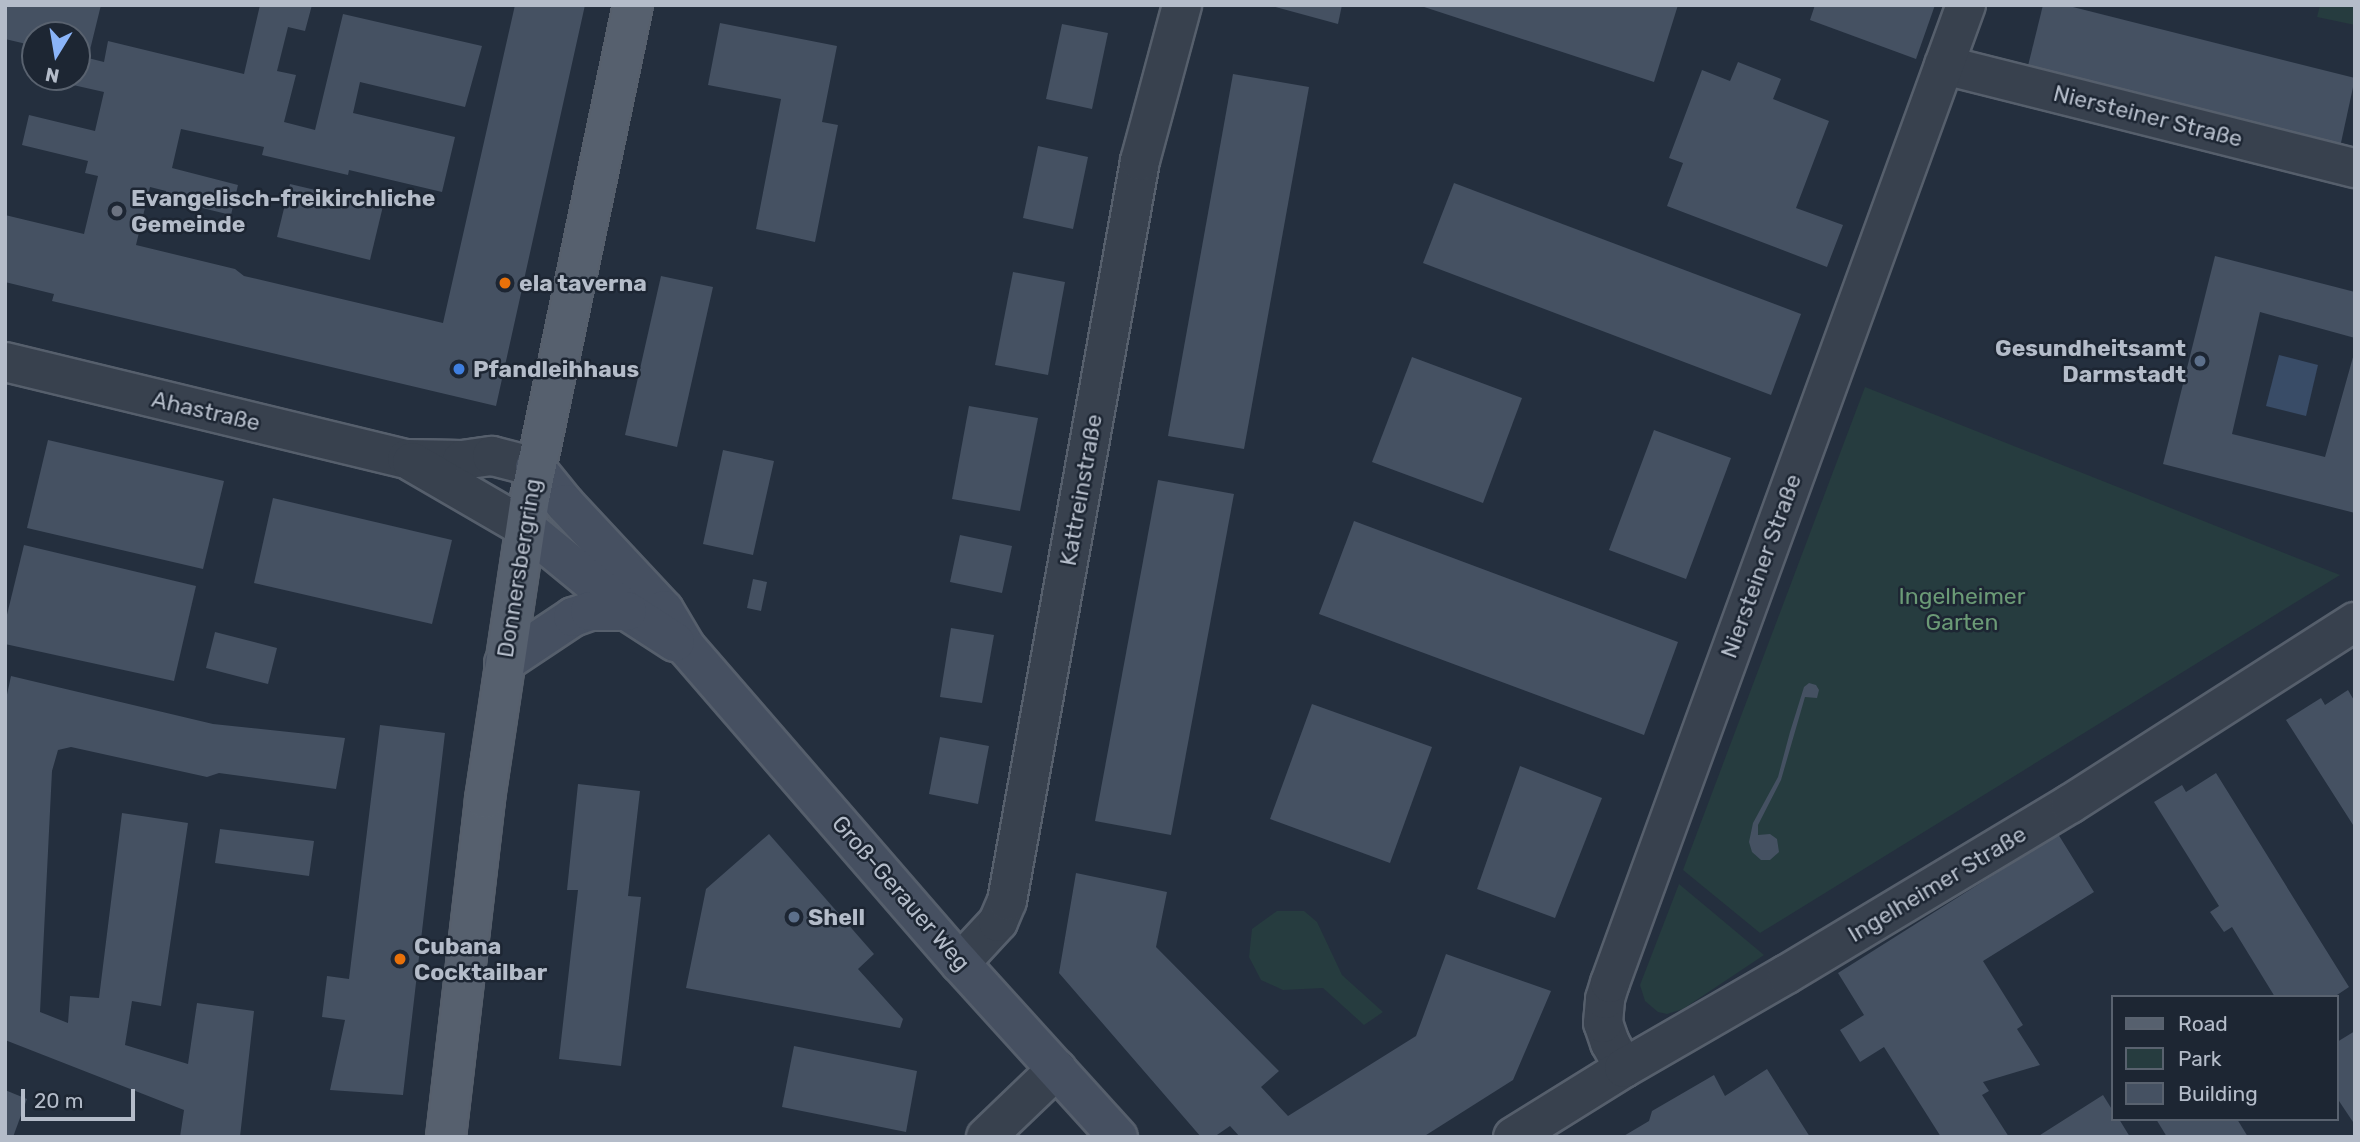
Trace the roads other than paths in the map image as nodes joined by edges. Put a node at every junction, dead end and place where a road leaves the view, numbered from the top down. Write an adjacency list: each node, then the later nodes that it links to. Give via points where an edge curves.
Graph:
1 (633, 5): 8 (main road, Donnersbergring)
2 (1182, 5): 14 (street, Kattreinstraße, via 1140,161 1007,901 998,922)
3 (1966, 5): 4 (street, Niersteiner Straße)
4 (1944, 65): 5 (street, Niersteiner Straße); 15 (street, Niersteiner Straße, via 1605,999 1606,1032)
5 (2353, 168)
6 (5, 362): 7 (street, Ahastraße)
7 (407, 459): 8 (street, Ahastraße, via 492,456); 9 (street, Ahastraße)
8 (536, 467): 9 (main road, Donnersbergring); 12 (main road, Groß-Gerauer Weg, via 664,610)
9 (526, 528): 10 (main road, Groß-Gerauer Weg); 13 (main road, Donnersbergring)
10 (627, 611): 12 (main road, Groß-Gerauer Weg); 13 (main road, via 590,611 573,617)
11 (2355, 622): 15 (street, Ingelheimer Straße, via 2070,804)
12 (686, 647): 14 (main road, Groß-Gerauer Weg)
13 (504, 663): 17 (main road, Donnersbergring)
14 (960, 963): 16 (main road, Groß-Gerauer Weg)
15 (1624, 1068): 20 (street, Ingelheimer Straße)
16 (1057, 1069): 18 (street); 19 (main road, Groß-Gerauer Weg)
17 (446, 1137)
18 (986, 1137)
19 (1118, 1137)
20 (1513, 1137)

